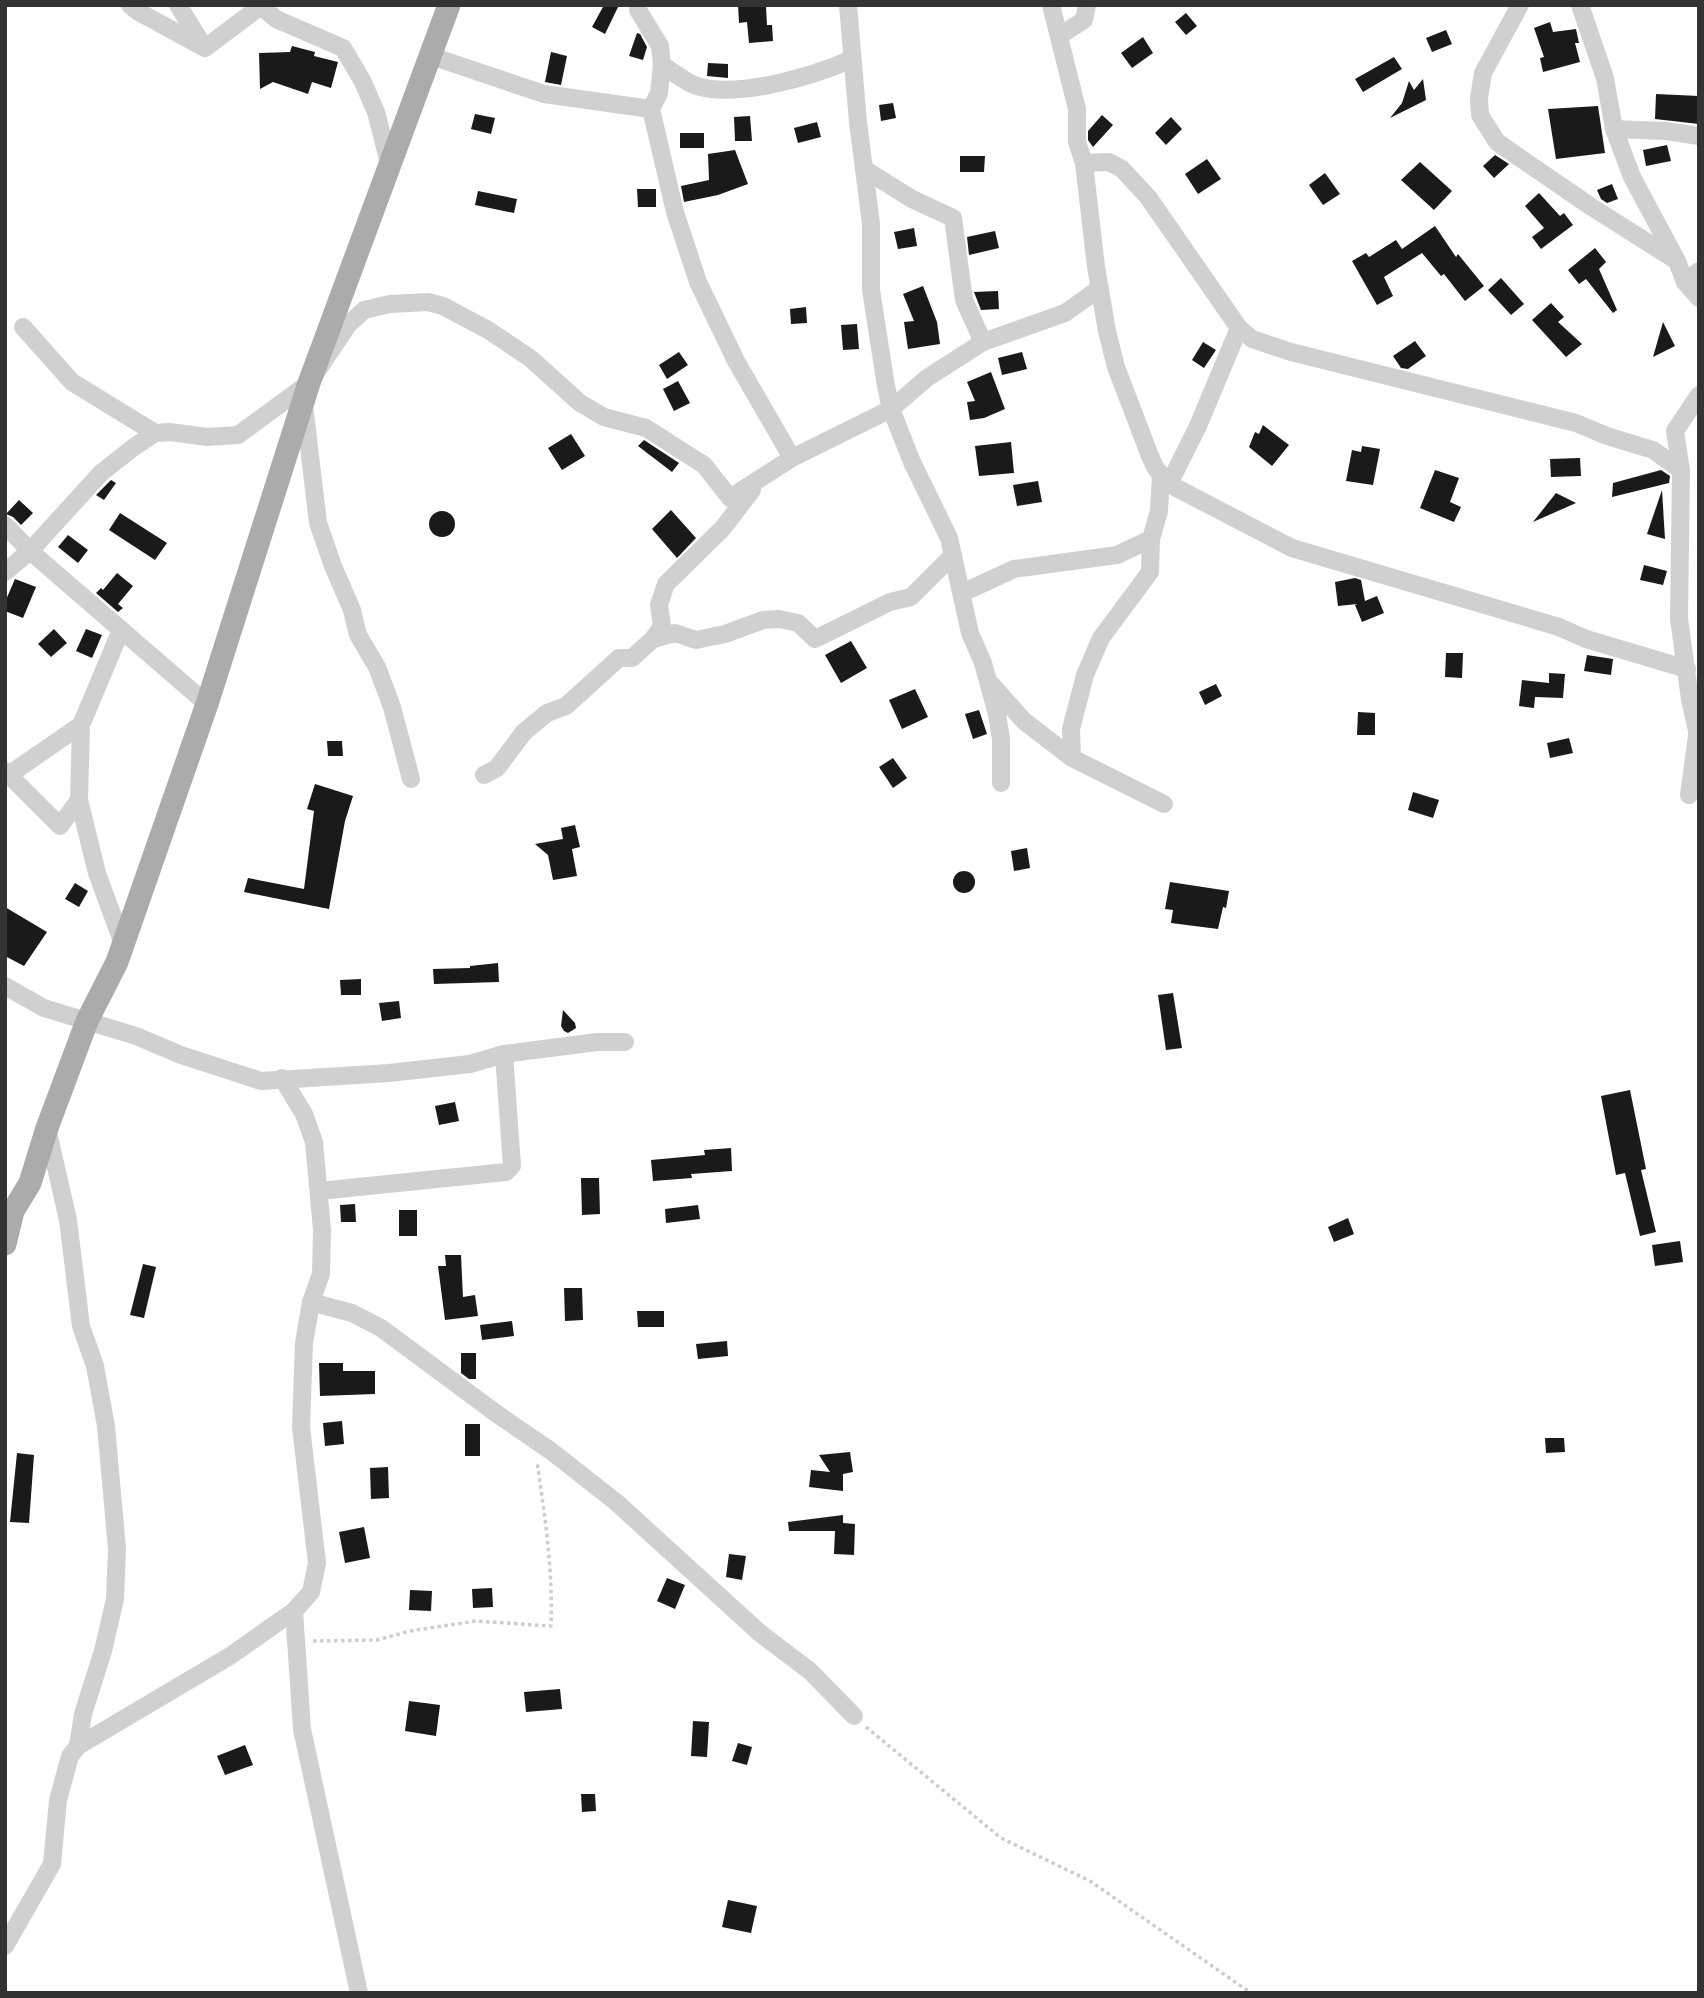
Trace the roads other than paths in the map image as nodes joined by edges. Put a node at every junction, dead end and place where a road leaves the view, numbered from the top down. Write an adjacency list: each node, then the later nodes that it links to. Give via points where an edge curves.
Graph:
1 (130, 5): 12 (street)
2 (178, 5): 12 (street)
3 (449, 5): 13 (main road)
4 (638, 5): 15 (street, via 660,46)
5 (848, 5): 14 (street)
6 (1051, 5): 11 (street)
7 (1087, 5): 11 (street, via 1084,20)
8 (1520, 5): 22 (street, via 1483,73 1480,115 1497,142)
9 (1580, 5): 17 (street, via 1605,78)
10 (260, 6): 12 (street); 20 (street, via 275,19 343,48 376,112)
11 (1059, 36): 19 (street, via 1077,109 1077,142)
12 (205, 48)
13 (431, 56): 16 (street, via 544,94); 20 (main road)
14 (852, 59): 15 (street, via 821,73 728,91 694,85); 21 (street)
15 (662, 65): 16 (street, via 659,93)
16 (651, 109): 33 (street, via 675,212 698,282 736,361)
17 (1614, 129): 18 (street); 22 (street, via 1632,177)
18 (1699, 136)
19 (1084, 163): 24 (street); 27 (street, via 1109,162 1122,169 1148,197)
20 (390, 167): 29 (main road)
21 (864, 169): 28 (street, via 953,218 964,300); 31 (street, via 871,224 871,289)
22 (1677, 261): 23 (street)
23 (1692, 277): 25 (street)
24 (1100, 288): 28 (street, via 1065,313); 36 (street, via 1116,367 1150,456)
25 (1699, 298)
26 (23, 327): 32 (street, via 72,382)
27 (1239, 328): 34 (street, via 1252,339 1291,352 1576,423 1653,450); 36 (street, via 1198,426)
28 (984, 342): 31 (street, via 927,378)
29 (306, 392): 32 (street, via 238,435); 35 (street, via 348,326 364,310 428,302 488,330 580,403 604,417 646,428 704,465 730,498); 49 (main road); 55 (street, via 318,523 358,635 388,697)
30 (1699, 396): 34 (street, via 1675,431)
31 (891, 409): 33 (street); 42 (street)
32 (155, 433): 41 (street, via 101,472)
33 (792, 458): 35 (street)
34 (1681, 470): 38 (street)
35 (761, 478): 46 (street, via 723,527 666,584 659,605 662,626)
36 (1165, 480): 40 (street); 47 (street, via 1292,548)
37 (1699, 506): 38 (street)
38 (1681, 517): 47 (street, via 1679,619)
39 (5, 525): 41 (street)
40 (1151, 539): 44 (street, via 1117,555 1014,569); 52 (street, via 1150,572 1101,638 1085,675 1071,729)
41 (30, 551): 43 (street); 45 (street)
42 (953, 555): 44 (street); 46 (street, via 911,597 890,601 815,639 798,623 779,619 696,640 675,633)
43 (5, 572)
44 (961, 593): 48 (street)
45 (121, 630): 49 (street); 50 (street)
46 (653, 639): 54 (street, via 632,658 619,658 566,706 547,713 524,732 497,768)
47 (1687, 669): 51 (street)
48 (988, 681): 52 (street, via 1024,721); 56 (street, via 1001,739)
49 (207, 704): 60 (main road)
50 (81, 725): 53 (street); 58 (street)
51 (1698, 738): 57 (street, via 1689,795)
52 (1072, 758): 59 (street)
53 (8, 773): 58 (street, via 60,826)
54 (484, 775)
55 (411, 779)
56 (1000, 783)
57 (1699, 788)
58 (79, 800): 60 (street, via 97,873)
59 (1164, 804)
60 (124, 944): 62 (main road)
61 (5, 986): 62 (street, via 44,1008)
62 (87, 1021): 65 (street, via 261,1081); 66 (main road)
63 (625, 1042): 64 (street)
64 (504, 1054): 65 (street, via 470,1064); 67 (street, via 512,1166 506,1172)
65 (282, 1079): 67 (street, via 304,1114 314,1142)
66 (47, 1128): 68 (main road, via 30,1182); 73 (street, via 68,1220 81,1326 106,1426 117,1549 113,1608)
67 (319, 1191): 70 (street, via 321,1274)
68 (9, 1209): 69 (main road)
69 (5, 1244)
70 (311, 1302): 71 (street, via 300,1427 317,1563 311,1592); 72 (street, via 352,1313 381,1328 616,1502 761,1634 810,1671)
71 (293, 1611): 73 (street, via 230,1656); 75 (street, via 302,1729)
72 (854, 1716)
73 (78, 1746): 74 (street, via 58,1800 52,1864)
74 (5, 1946)
75 (359, 1993)

